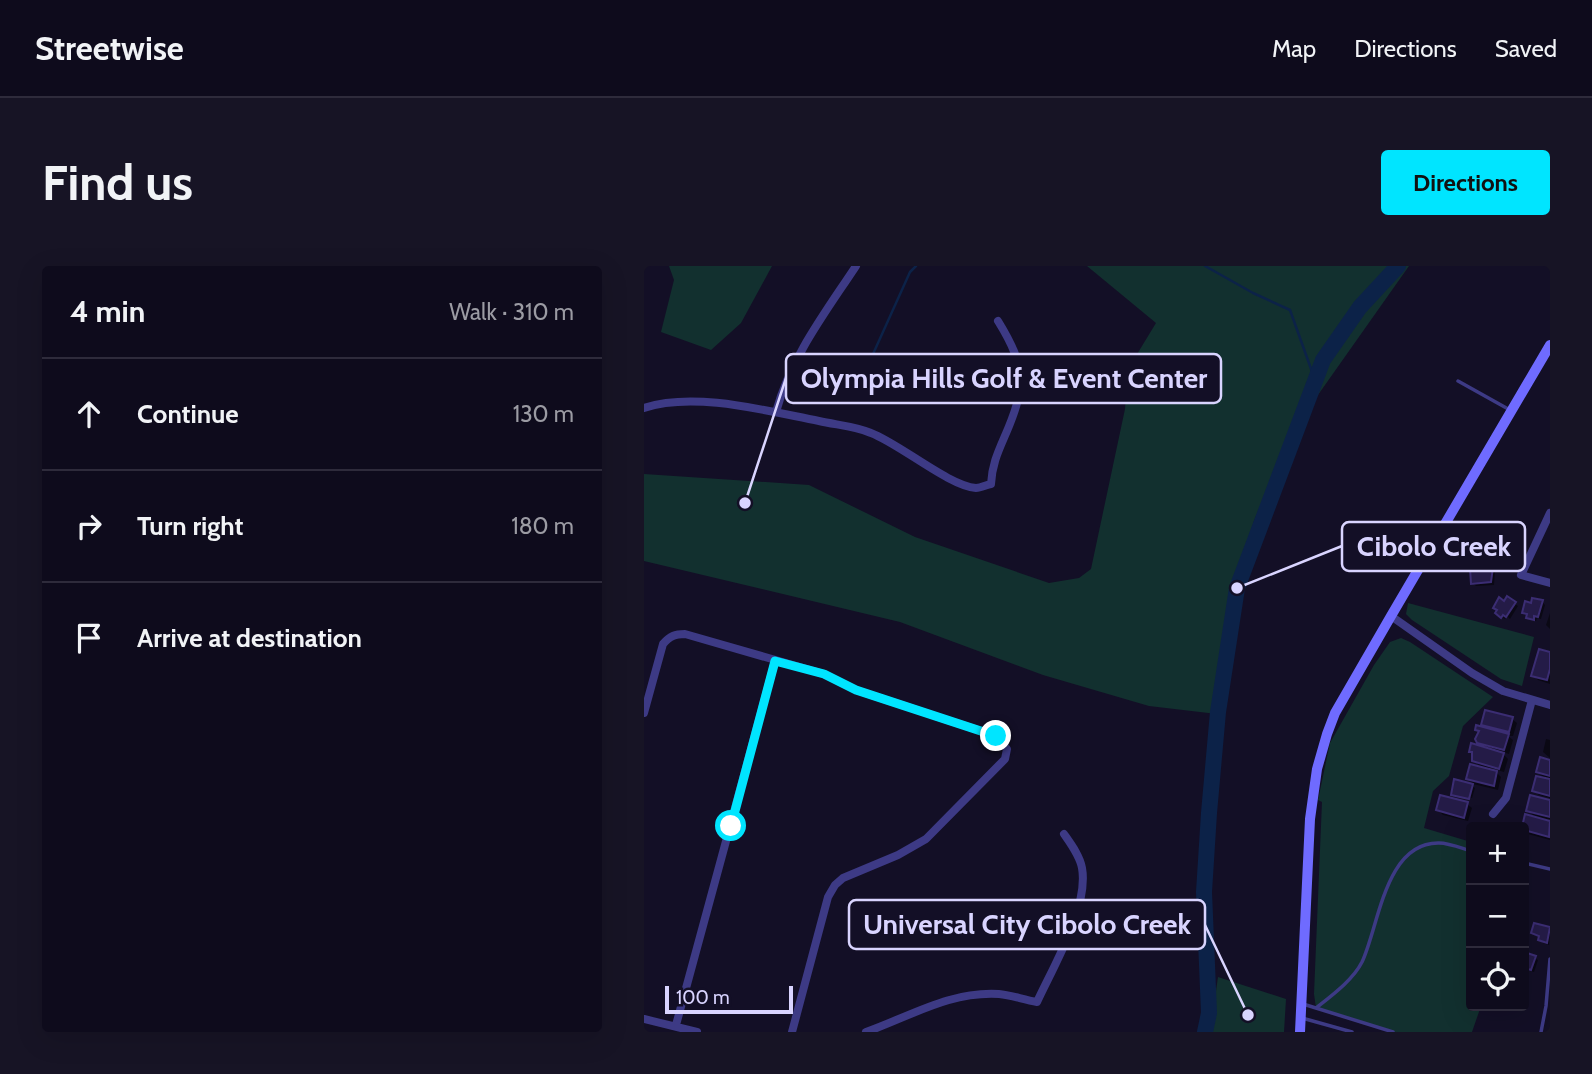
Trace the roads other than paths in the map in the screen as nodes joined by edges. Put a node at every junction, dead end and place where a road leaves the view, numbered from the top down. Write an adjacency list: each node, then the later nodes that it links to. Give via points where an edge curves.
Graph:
1 (856, 266): 7 (street, via 799,352)
2 (998, 321): 7 (street, via 1013,345 1021,381 1017,408 992,466 991,484 978,488 964,485 870,432)
3 (1550, 345): 6 (main road)
4 (1458, 381): 6 (lane)
5 (644, 408): 7 (street, via 660,402 694,401)
6 (1512, 411): 10 (main road)
7 (776, 412)
8 (1550, 513): 9 (street, via 1521,575)
9 (1550, 583)
10 (1391, 616): 12 (street, via 1492,685); 22 (main road, via 1335,713 1317,769 1310,820)
11 (775, 661): 14 (street, via 677,634 668,637); 26 (street); 28 (street, via 996,736 1011,749 926,839 835,885)
12 (1532, 699): 13 (street); 15 (street, via 1506,798)
13 (1550, 705)
14 (644, 713)
15 (1493, 814)
16 (1064, 834): 29 (street, via 1082,867 1082,893 1037,1002 1000,994 966,995)
17 (1466, 849): 23 (lane, via 1439,843 1417,849 1399,863 1386,887 1362,963)
18 (1529, 864): 19 (lane)
19 (1550, 869)
20 (1550, 959): 21 (lane)
21 (1549, 985): 33 (lane)
22 (1301, 1003): 23 (lane); 24 (main road)
23 (1316, 1008): 32 (lane)
24 (1300, 1017): 30 (main road); 31 (lane)
25 (644, 1019): 26 (street)
26 (676, 1025): 27 (street)
27 (697, 1032)
28 (792, 1032)
29 (866, 1032)
30 (1300, 1032)
31 (1352, 1032)
32 (1393, 1032)
33 (1541, 1032)

